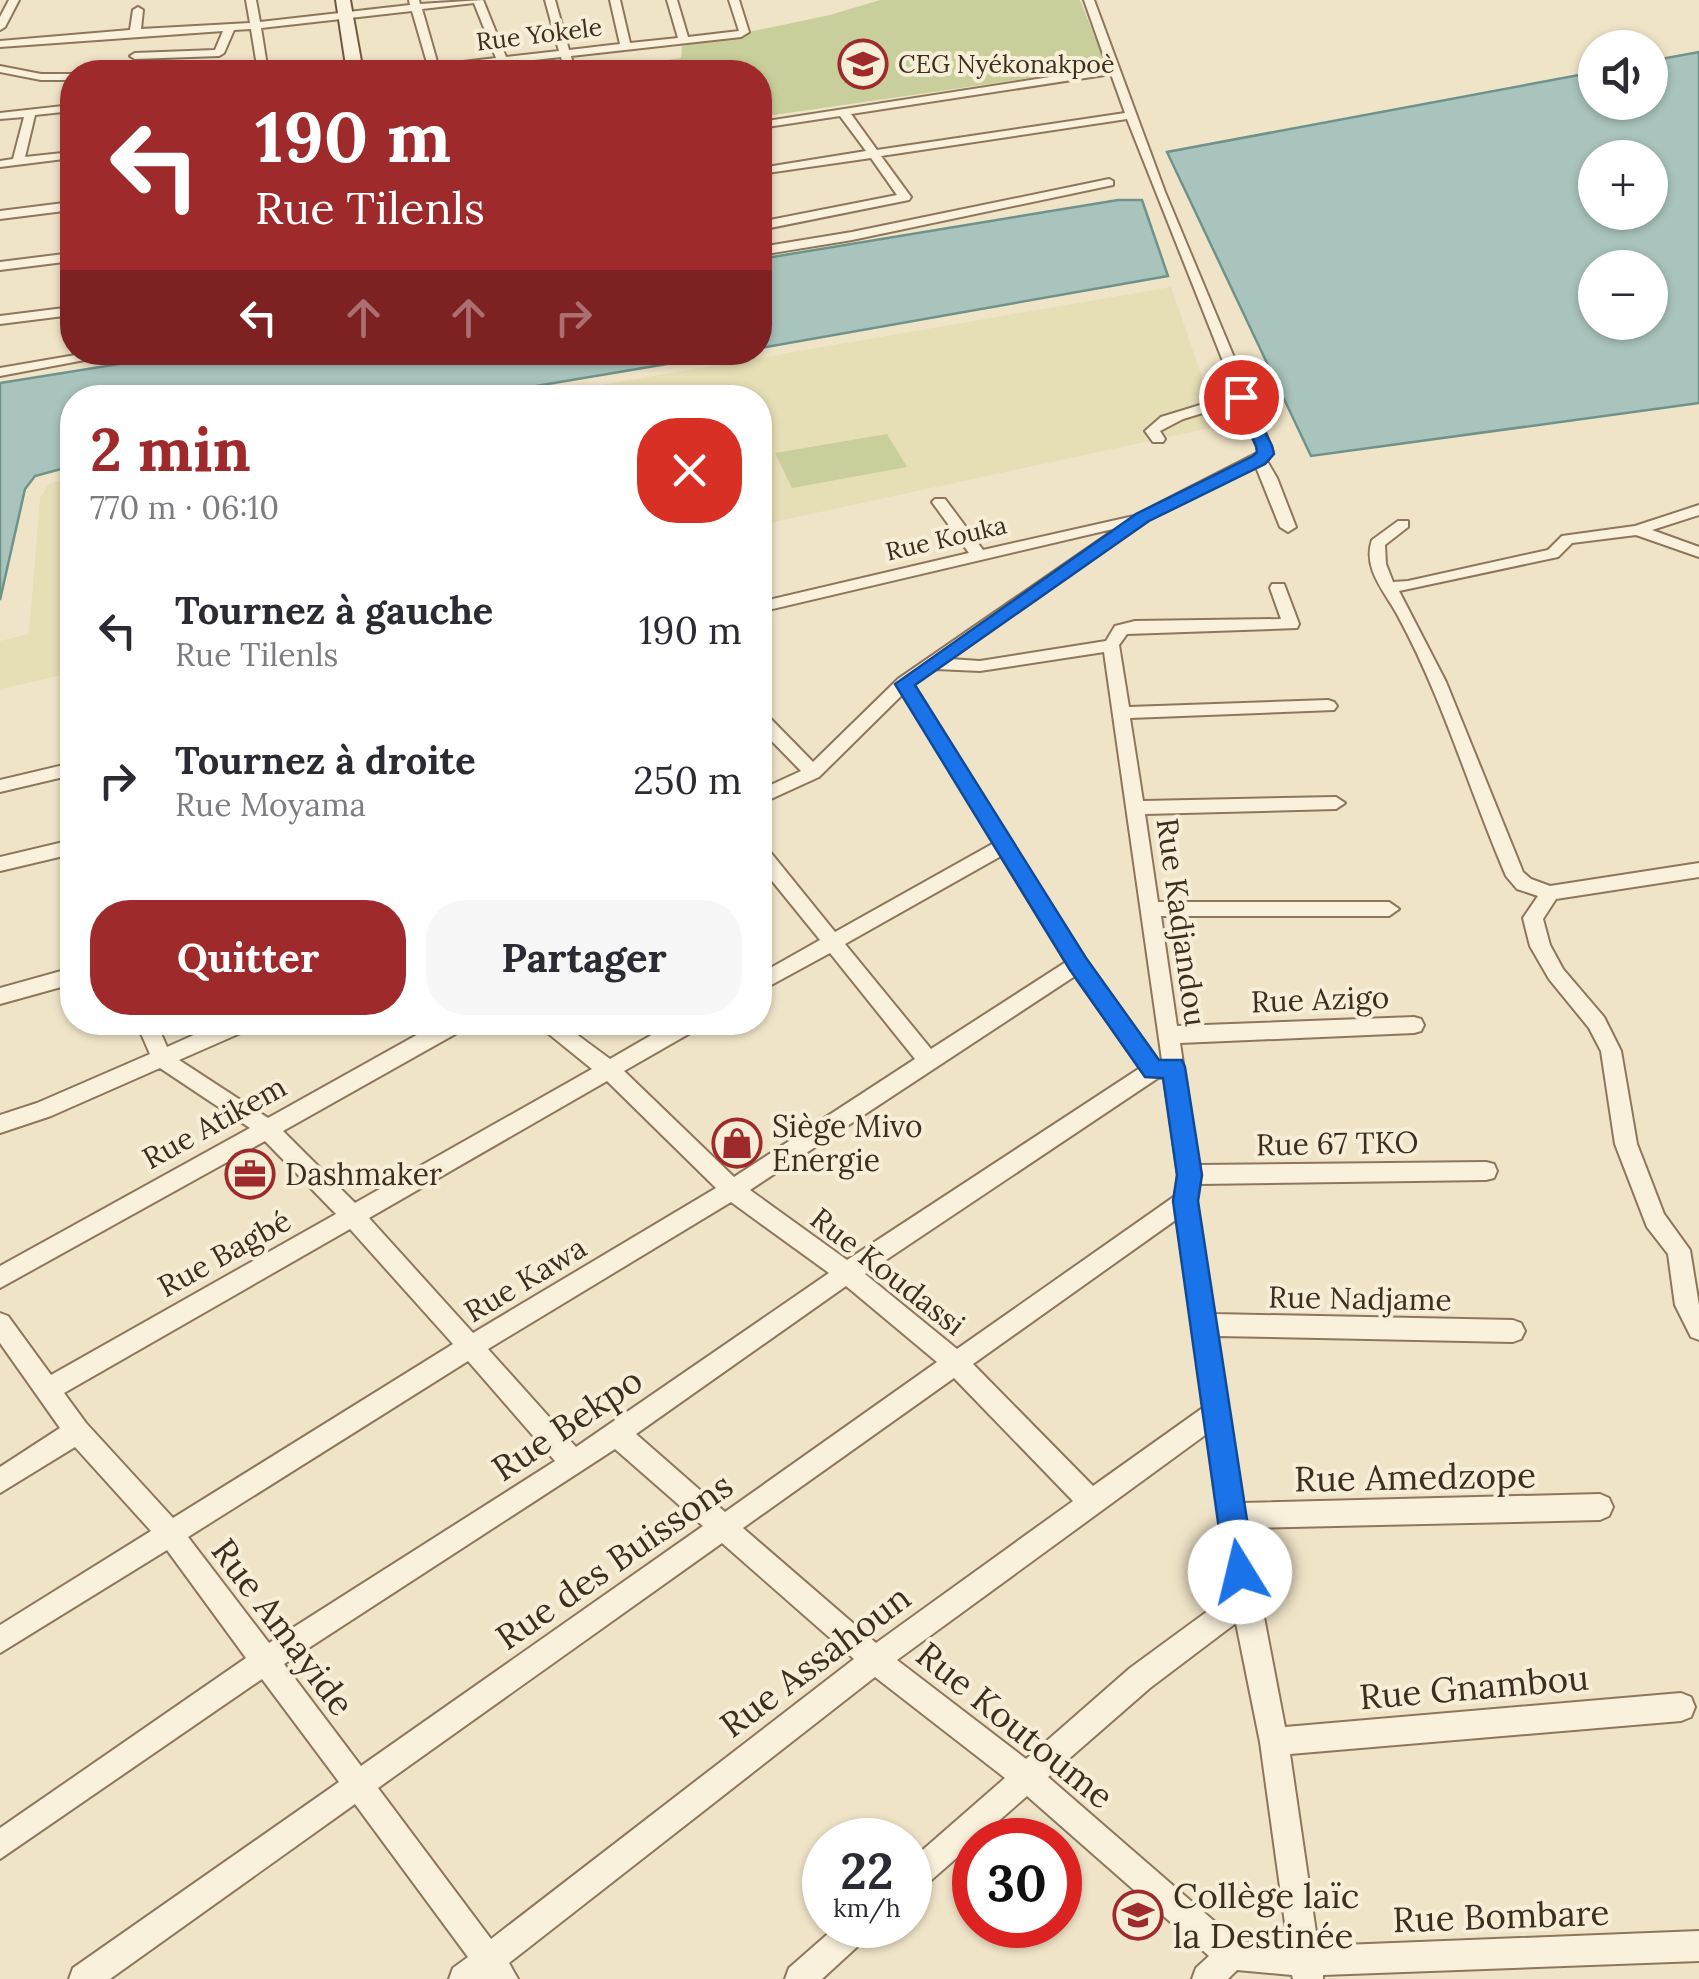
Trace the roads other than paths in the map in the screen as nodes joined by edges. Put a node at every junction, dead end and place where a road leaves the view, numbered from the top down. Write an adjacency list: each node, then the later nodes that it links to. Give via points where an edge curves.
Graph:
1 (14, 0): 14 (street)
2 (251, 0): 13 (street)
3 (477, 0): 10 (street); 27 (street)
4 (550, 0): 21 (street)
5 (615, 0): 20 (street)
6 (672, 0): 18 (street)
7 (734, 0): 8 (street); 18 (street, Rue Yokele, via 744,32)
8 (744, 0)
9 (1088, 0): 31 (street)
10 (415, 3): 11 (street); 26 (street)
11 (344, 7): 13 (street); 25 (street)
12 (138, 10): 17 (street)
13 (255, 26): 15 (street); 24 (street)
14 (0, 27)
15 (228, 28): 16 (street); 22 (street, via 219,53)
16 (150, 30): 17 (street); 22 (street)
17 (136, 32): 19 (street)
18 (684, 40): 20 (street, Rue Yokele)
19 (0, 44)
20 (626, 47): 21 (street, Rue Yokele)
21 (565, 54): 28 (street, Rue Yokele); 29 (street)
22 (136, 56): 23 (street)
23 (134, 60)
24 (260, 60)
25 (353, 60)
26 (431, 60)
27 (502, 60)
28 (537, 60)
29 (567, 60)
30 (0, 69): 32 (street)
31 (1115, 70): 35 (street); 36 (street)
32 (60, 77)
33 (60, 109): 34 (street)
34 (30, 113): 37 (street); 41 (street)
35 (844, 113): 38 (street); 39 (street)
36 (1130, 115): 39 (street); 55 (street)
37 (0, 116)
38 (772, 123)
39 (871, 152): 43 (street); 47 (street, via 905,196)
40 (60, 157): 41 (street)
41 (18, 162): 42 (street)
42 (0, 164)
43 (772, 169)
44 (1108, 183): 48 (street)
45 (60, 208): 46 (street)
46 (0, 215)
47 (772, 224)
48 (772, 249)
49 (60, 258): 50 (street)
50 (0, 266)
51 (60, 312): 52 (street)
52 (0, 320)
53 (60, 362): 54 (street)
54 (0, 372)
55 (1241, 397): 56 (street, via 1165,418 1152,431); 57 (street, via 1264,446)
56 (1158, 439)
57 (1259, 460): 60 (street); 62 (street)
58 (940, 502): 65 (street)
59 (1699, 510): 63 (street)
60 (1142, 517): 65 (street, Rue Kouka); 70 (street)
61 (1402, 524): 66 (street, via 1377,543 1375,558)
62 (1288, 527)
63 (1636, 530): 64 (street); 66 (street, via 1566,539 1553,554)
64 (1699, 552)
65 (979, 556): 68 (street, Rue Kouka)
66 (1387, 587): 86 (street, via 1456,725 1515,876)
67 (1278, 588): 69 (street, via 1291,624 1130,626)
68 (772, 604)
69 (1111, 645): 70 (street, via 980,666); 73 (street, Rue Kadjandou)
70 (933, 663): 71 (street)
71 (904, 684): 76 (street); 81 (street)
72 (1328, 706): 73 (street)
73 (1121, 713): 80 (street, Rue Kadjandou)
74 (772, 731): 76 (street)
75 (60, 772): 77 (street)
76 (812, 773): 78 (street)
77 (0, 786)
78 (772, 792)
79 (1336, 803): 80 (street)
80 (1135, 808): 87 (street, Rue Kadjandou)
81 (1002, 847): 89 (street); 90 (street)
82 (60, 850): 83 (street)
83 (0, 864)
84 (772, 869): 89 (street)
85 (1699, 870): 86 (street)
86 (1550, 893): 115 (street, via 1533,918 1534,930 1556,974 1611,1050 1626,1144 1655,1220 1678,1250 1687,1305)
87 (1150, 909): 88 (street); 100 (street, Rue Kadjandou)
88 (1389, 909)
89 (832, 942): 91 (street); 102 (street)
90 (1078, 964): 102 (street, Rue Kawa); 103 (street)
91 (772, 976)
92 (60, 979): 93 (street)
93 (0, 996)
94 (1414, 1025): 100 (street, Rue Azigo)
95 (152, 1035): 101 (street)
96 (216, 1035): 101 (street)
97 (435, 1035): 106 (street, Rue Atikem)
98 (562, 1035): 104 (street, Rue Koudassi)
99 (670, 1035): 104 (street, Rue Bagbé)
100 (1169, 1036): 103 (street, Rue Kadjandou)
101 (162, 1059): 105 (street); 106 (street)
102 (928, 1060): 109 (street, Rue Kawa)
103 (1163, 1069): 108 (street, Rue Kadjandou); 111 (street, Rue Bekpo)
104 (610, 1070): 109 (street, Rue Koudassi); 110 (street, Rue Bagbé)
105 (0, 1124)
106 (266, 1127): 110 (street); 112 (street, Rue Atikem)
107 (1486, 1171): 108 (street, Rue 67 TKO)
108 (1187, 1188): 114 (street, Rue Kadjandou); 118 (street, Rue des Buissons)
109 (732, 1190): 111 (street, Rue Koudassi); 117 (street, Rue Kawa)
110 (352, 1216): 117 (street); 119 (street, Rue Bagbé)
111 (848, 1274): 118 (street, Rue Koudassi); 122 (street, Rue Bekpo)
112 (0, 1278)
113 (0, 1324): 119 (street, Rue Amayide)
114 (1206, 1325): 116 (street, Rue Nadjame); 120 (street, Rue Kadjandou)
115 (1699, 1330)
116 (1512, 1331)
117 (468, 1348): 123 (street); 129 (street, Rue Kawa)
118 (955, 1362): 125 (street, Rue Koudassi); 128 (street, Rue des Buissons)
119 (47, 1390): 121 (street, Rue Amayide)
120 (1218, 1411): 125 (street, Rue Assahoun); 127 (street, Rue Kadjandou)
121 (77, 1431): 124 (street); 129 (street, Rue Amayide)
122 (617, 1434): 123 (street, Rue Bekpo); 128 (street, Rue Koutoume)
123 (574, 1463): 133 (street, Rue Bekpo)
124 (0, 1481)
125 (1091, 1502): 132 (street, Rue Assahoun)
126 (1600, 1507): 127 (street, Rue Amedzope)
127 (1232, 1516): 130 (street, Rue Kadjandou)
128 (723, 1526): 132 (street, Rue Koutoume); 137 (street, Rue des Buissons)
129 (171, 1535): 131 (street, Rue Kawa); 133 (street, Rue Amayide)
130 (1245, 1600): 135 (street, Rue Kadjandou); 136 (street)
131 (0, 1640)
132 (875, 1660): 136 (street, Rue Koutoume); 143 (street, Rue Assahoun)
133 (264, 1662): 137 (street, Rue Amayide); 138 (street, Rue Bekpo)
134 (1681, 1707): 135 (street, Rue Gnambou)
135 (1274, 1742): 144 (street, Rue Kadjandou)
136 (1025, 1776): 139 (street); 142 (street, Rue Koutoume)
137 (359, 1786): 143 (street, Rue Amayide); 145 (street, Rue des Buissons)
138 (0, 1844)
139 (932, 1860)
140 (1699, 1946): 144 (street, Rue Bombare)
141 (834, 1948): 147 (street)
142 (1231, 1955): 144 (street, Rue Bombare); 148 (street)
143 (495, 1969): 146 (street, Rue Assahoun)
144 (1307, 1970)
145 (84, 1979)
146 (464, 1979)
147 (800, 1979)
148 (1207, 1979)

